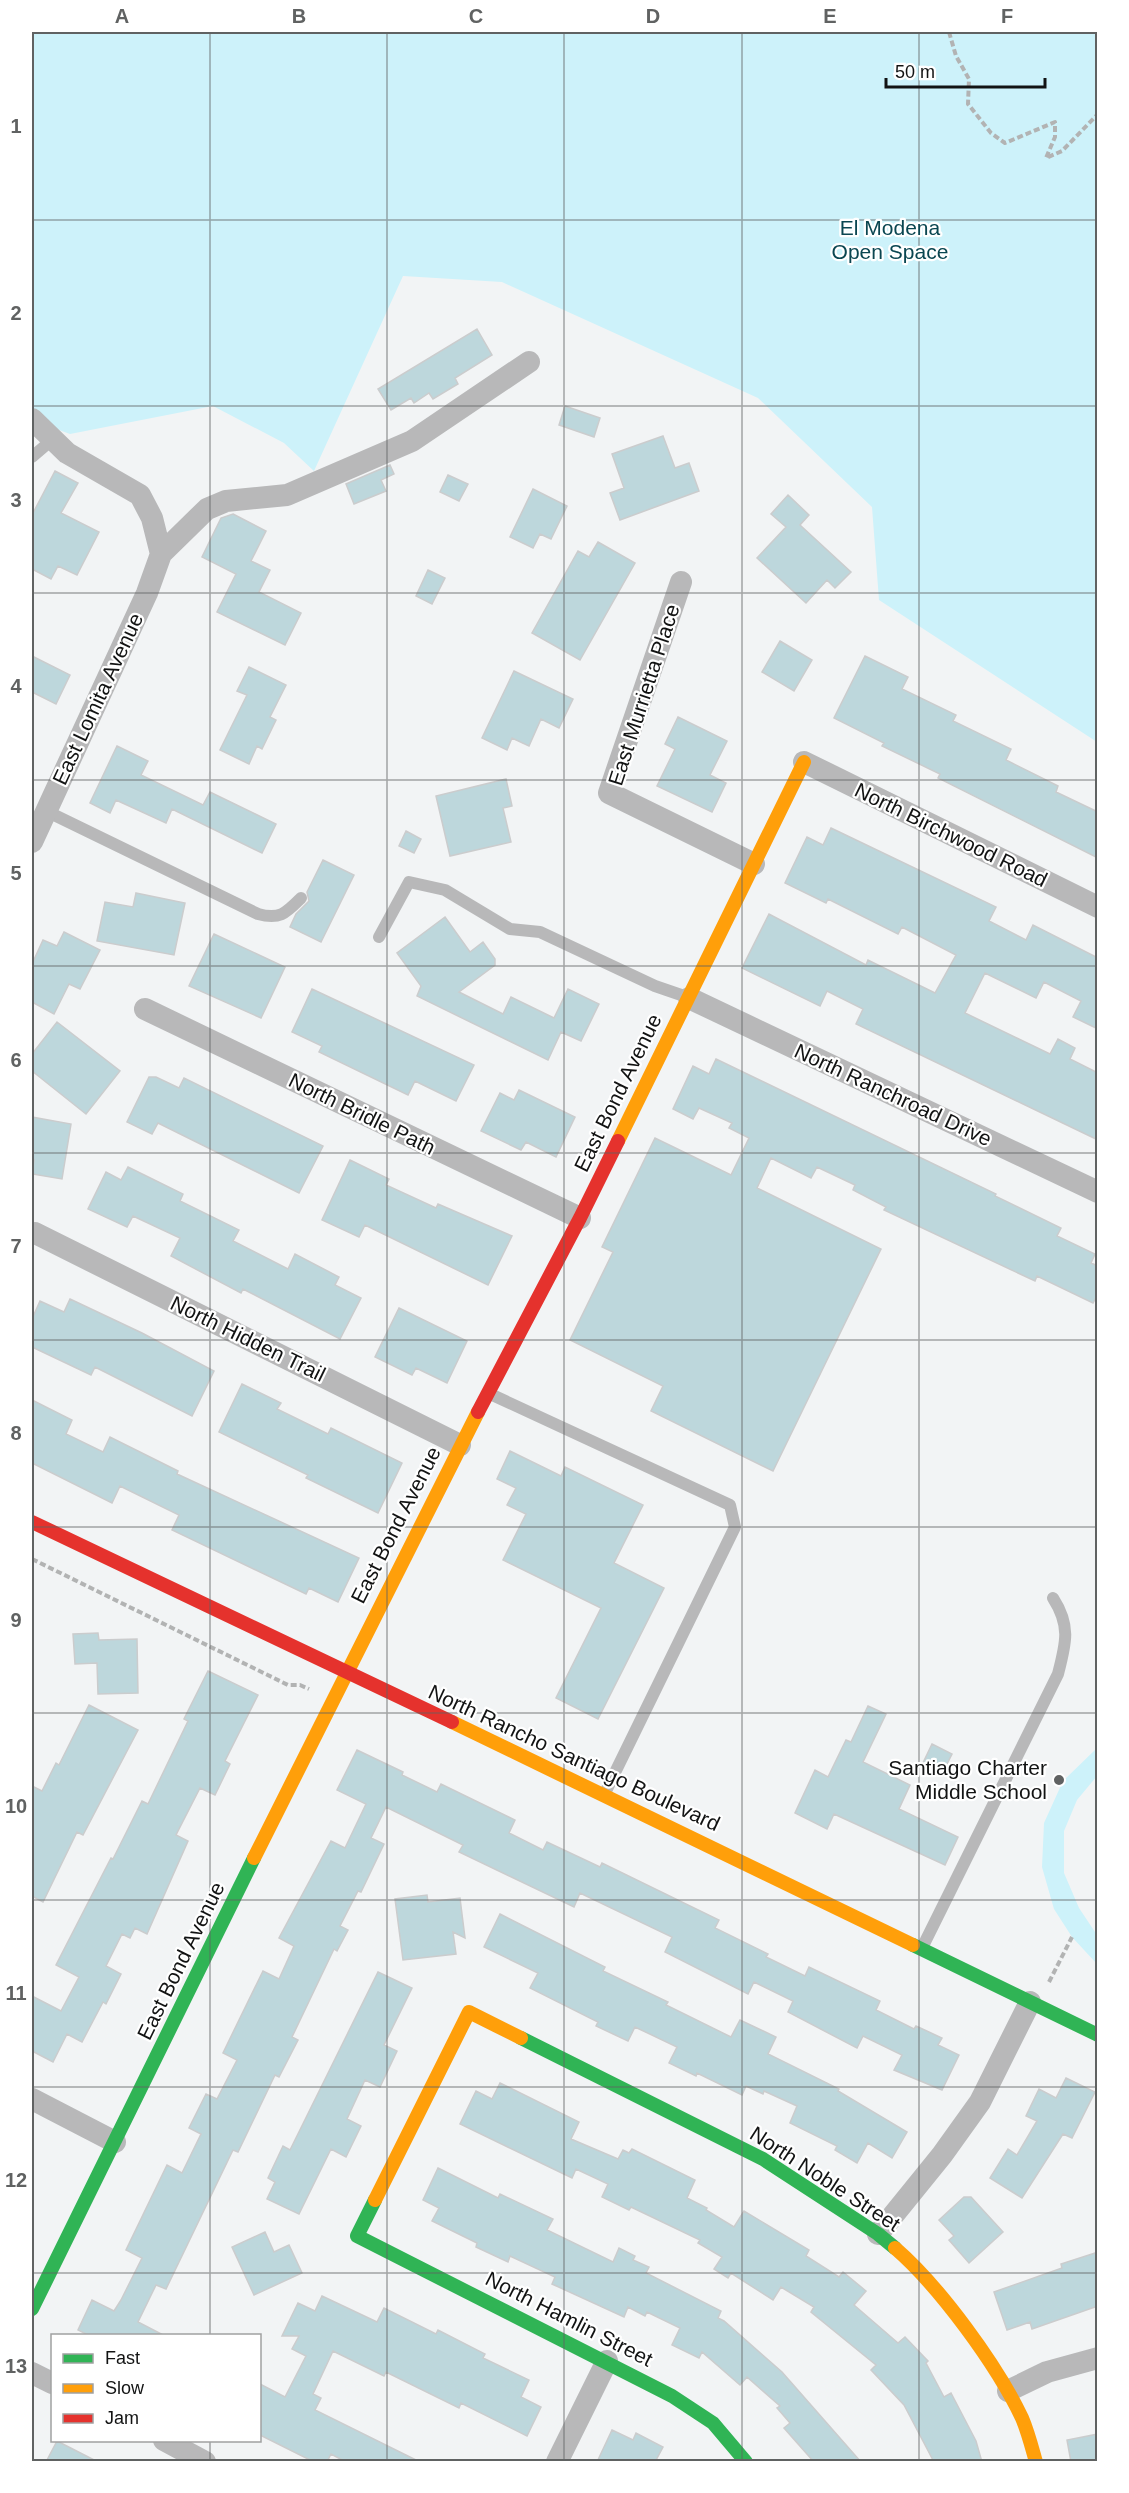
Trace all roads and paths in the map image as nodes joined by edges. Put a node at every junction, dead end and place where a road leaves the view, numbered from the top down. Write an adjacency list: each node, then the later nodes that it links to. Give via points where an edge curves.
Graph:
1 (949, 32): 2 (path, via 969,79 968,104 1005,143 1055,122 1055,137 1046,158 1062,151)
2 (1098, 114)
3 (529, 362): 6 (street, via 412,441 287,495 226,501 207,509)
4 (32, 419): 5 (street)
5 (44, 449): 6 (street, via 140,495 152,518)
6 (161, 555): 9 (street, East Lomita Avenue)
7 (681, 582): 11 (street, East Murrietta Place, via 609,793)
8 (804, 762): 11 (street, East Bond Avenue); 13 (street, North Birchwood Road)
9 (46, 811): 10 (street, East Lomita Avenue); 12 (lane, via 258,914 279,916)
10 (32, 842)
11 (754, 864): 15 (street, East Bond Avenue)
12 (301, 898)
13 (1098, 907)
14 (379, 937): 15 (lane, via 409,882 445,890 510,929 540,932)
15 (689, 998): 17 (street, North Ranchroad Drive); 18 (street, East Bond Avenue)
16 (145, 1009): 18 (street, North Bridle Path)
17 (1098, 1192)
18 (580, 1218): 20 (street, East Bond Avenue)
19 (35, 1233): 21 (street, North Hidden Trail)
20 (488, 1393): 21 (street, East Bond Avenue); 27 (lane, via 730,1505 735,1527)
21 (460, 1445): 25 (street, East Bond Avenue)
22 (32, 1522): 25 (street, North Rancho Santiago Boulevard)
23 (32, 1559): 26 (path, via 288,1685 300,1684)
24 (1053, 1598): 29 (lane, via 1063,1614 1066,1641 1058,1674)
25 (345, 1673): 26 (street, East Bond Avenue); 27 (street, North Rancho Santiago Boulevard)
26 (333, 1700): 33 (street, East Bond Avenue)
27 (604, 1794): 29 (street, North Rancho Santiago Boulevard)
28 (1072, 1937): 30 (path)
29 (922, 1949): 30 (street, North Rancho Santiago Boulevard)
30 (1033, 2004): 31 (street, North Rancho Santiago Boulevard); 34 (street, via 980,2102)
31 (1098, 2035)
32 (32, 2099): 33 (street)
33 (115, 2142): 36 (street, East Bond Avenue)
34 (878, 2234): 35 (street, North Noble Street, via 764,2159 469,2012); 41 (street, North Noble Street, via 941,2297)
35 (357, 2236): 38 (street, North Hamlin Street)
36 (32, 2309)
37 (1098, 2358): 41 (street, via 1047,2372)
38 (607, 2361): 44 (street); 45 (street, North Hamlin Street, via 713,2423)
39 (32, 2373): 40 (street)
40 (51, 2382)
41 (1008, 2391): 46 (street, North Noble Street, via 1023,2420)
42 (168, 2442): 43 (street)
43 (206, 2462)
44 (557, 2462)
45 (746, 2462)
46 (1035, 2462)

